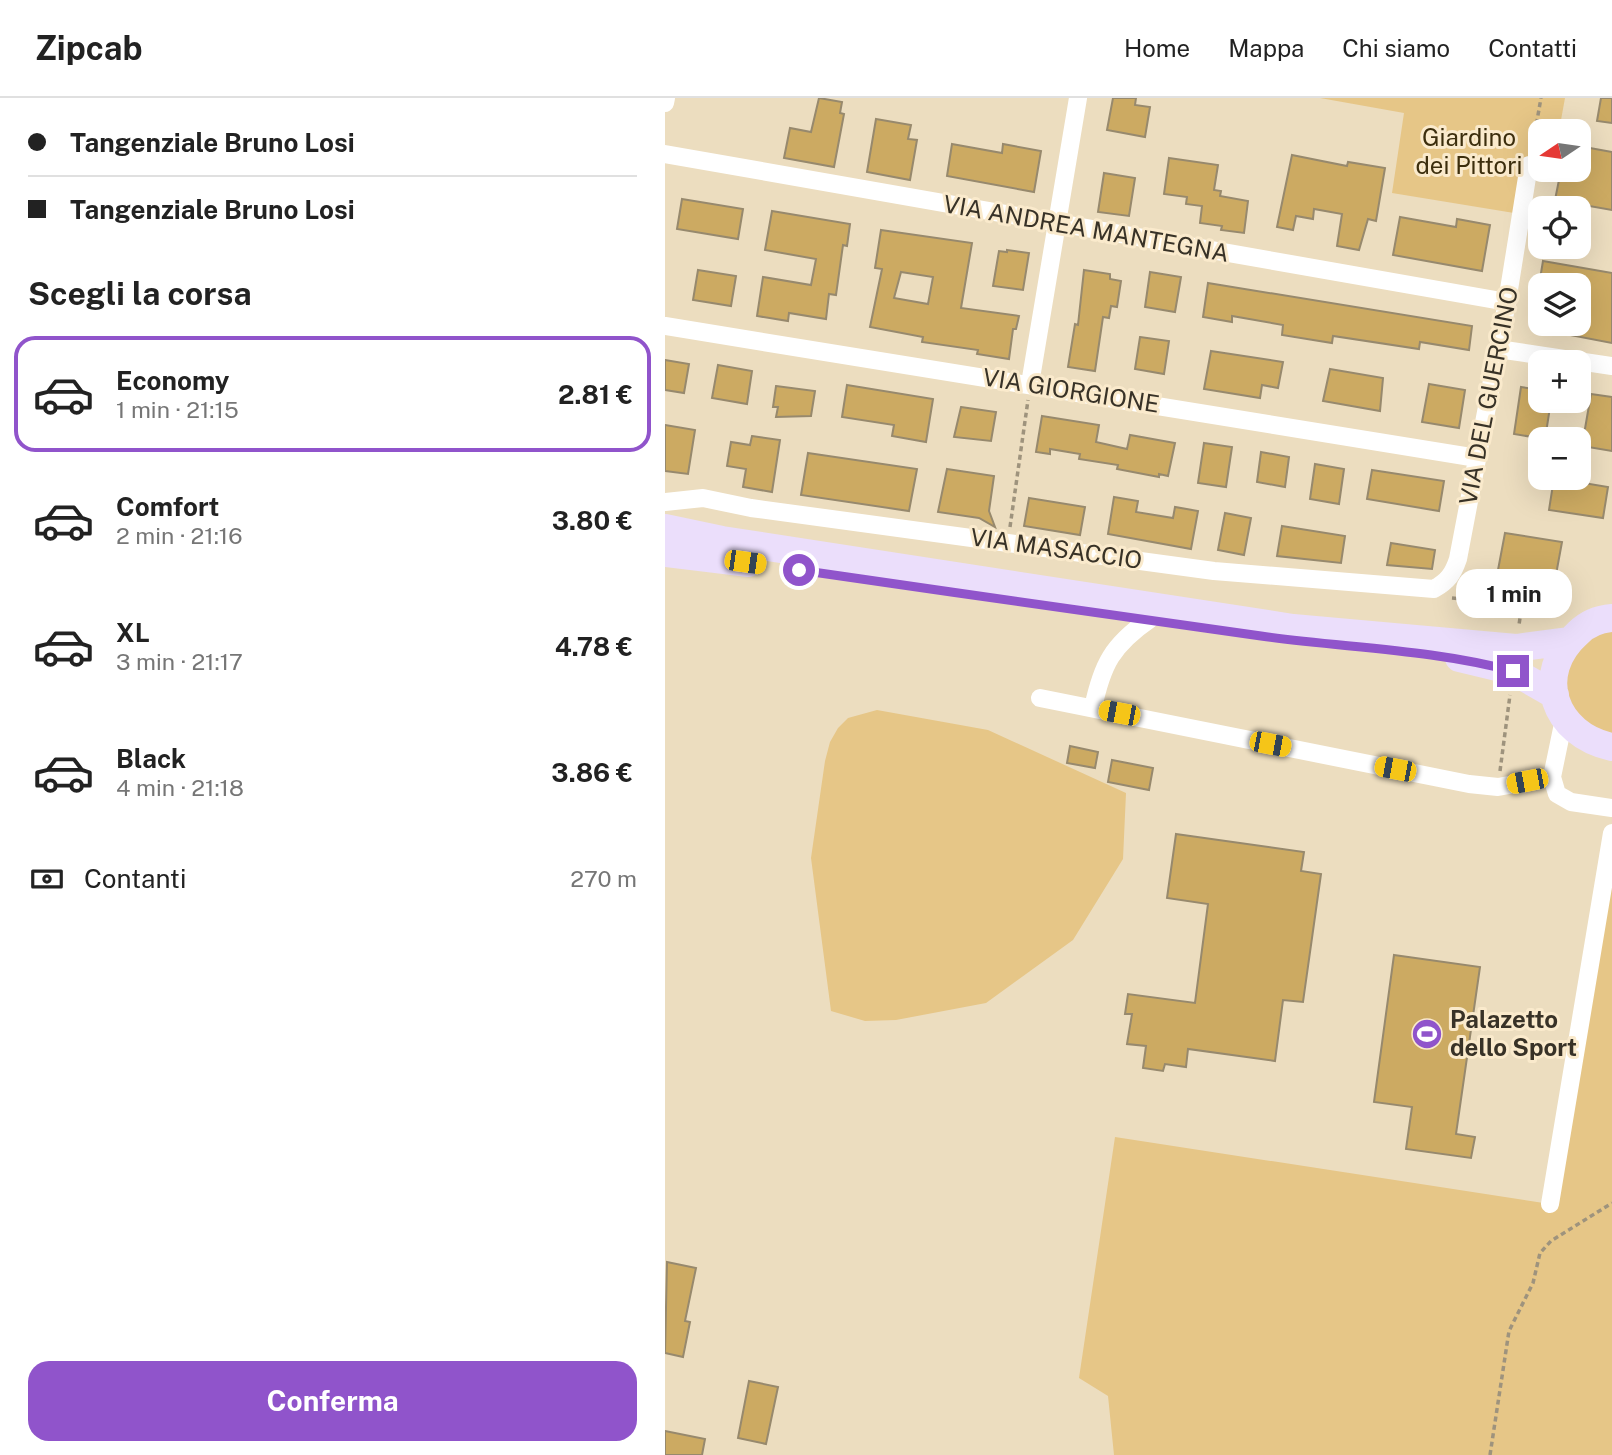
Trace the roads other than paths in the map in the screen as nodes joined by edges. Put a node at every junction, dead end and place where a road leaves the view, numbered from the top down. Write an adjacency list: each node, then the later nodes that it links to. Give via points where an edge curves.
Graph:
1 (666, 98): 3 (street)
2 (1078, 98): 6 (street)
3 (665, 103)
4 (665, 154): 6 (street, VIA ANDREA MANTEGNA)
5 (1528, 171): 7 (street, VIA DEL GUERCINO)
6 (1057, 224): 7 (street, VIA ANDREA MANTEGNA); 11 (street)
7 (1507, 302): 9 (street, VIA DEL GUERCINO)
8 (665, 326): 11 (street, VIA GIORGIONE)
9 (1498, 349): 10 (street); 12 (street, VIA DEL GUERCINO)
10 (1612, 366)
11 (1030, 384): 12 (street, VIA GIORGIONE)
12 (1477, 458): 14 (street, VIA DEL GUERCINO, via 1458,559)
13 (666, 527): 14 (street, VIA MASACCIO, via 703,498 1266,576 1434,589); 16 (main road, via 717,558); 17 (main road, via 722,540 1293,628 1516,648)
14 (1446, 582)
15 (1612, 618): 17 (main road, via 1585,626)
16 (1150, 620): 19 (main road, via 1479,662 1513,671); 20 (street, via 1118,644 1099,681)
17 (1568, 641): 19 (main road, via 1556,661 1553,681)
18 (1040, 698): 20 (street)
19 (1560, 707): 21 (main road, via 1578,734); 22 (street)
20 (1093, 708): 22 (street, via 1469,784 1498,787)
21 (1612, 747)
22 (1552, 777): 23 (street, via 1562,798)
23 (1612, 808)
24 (1612, 834): 25 (street)
25 (1550, 1204)

